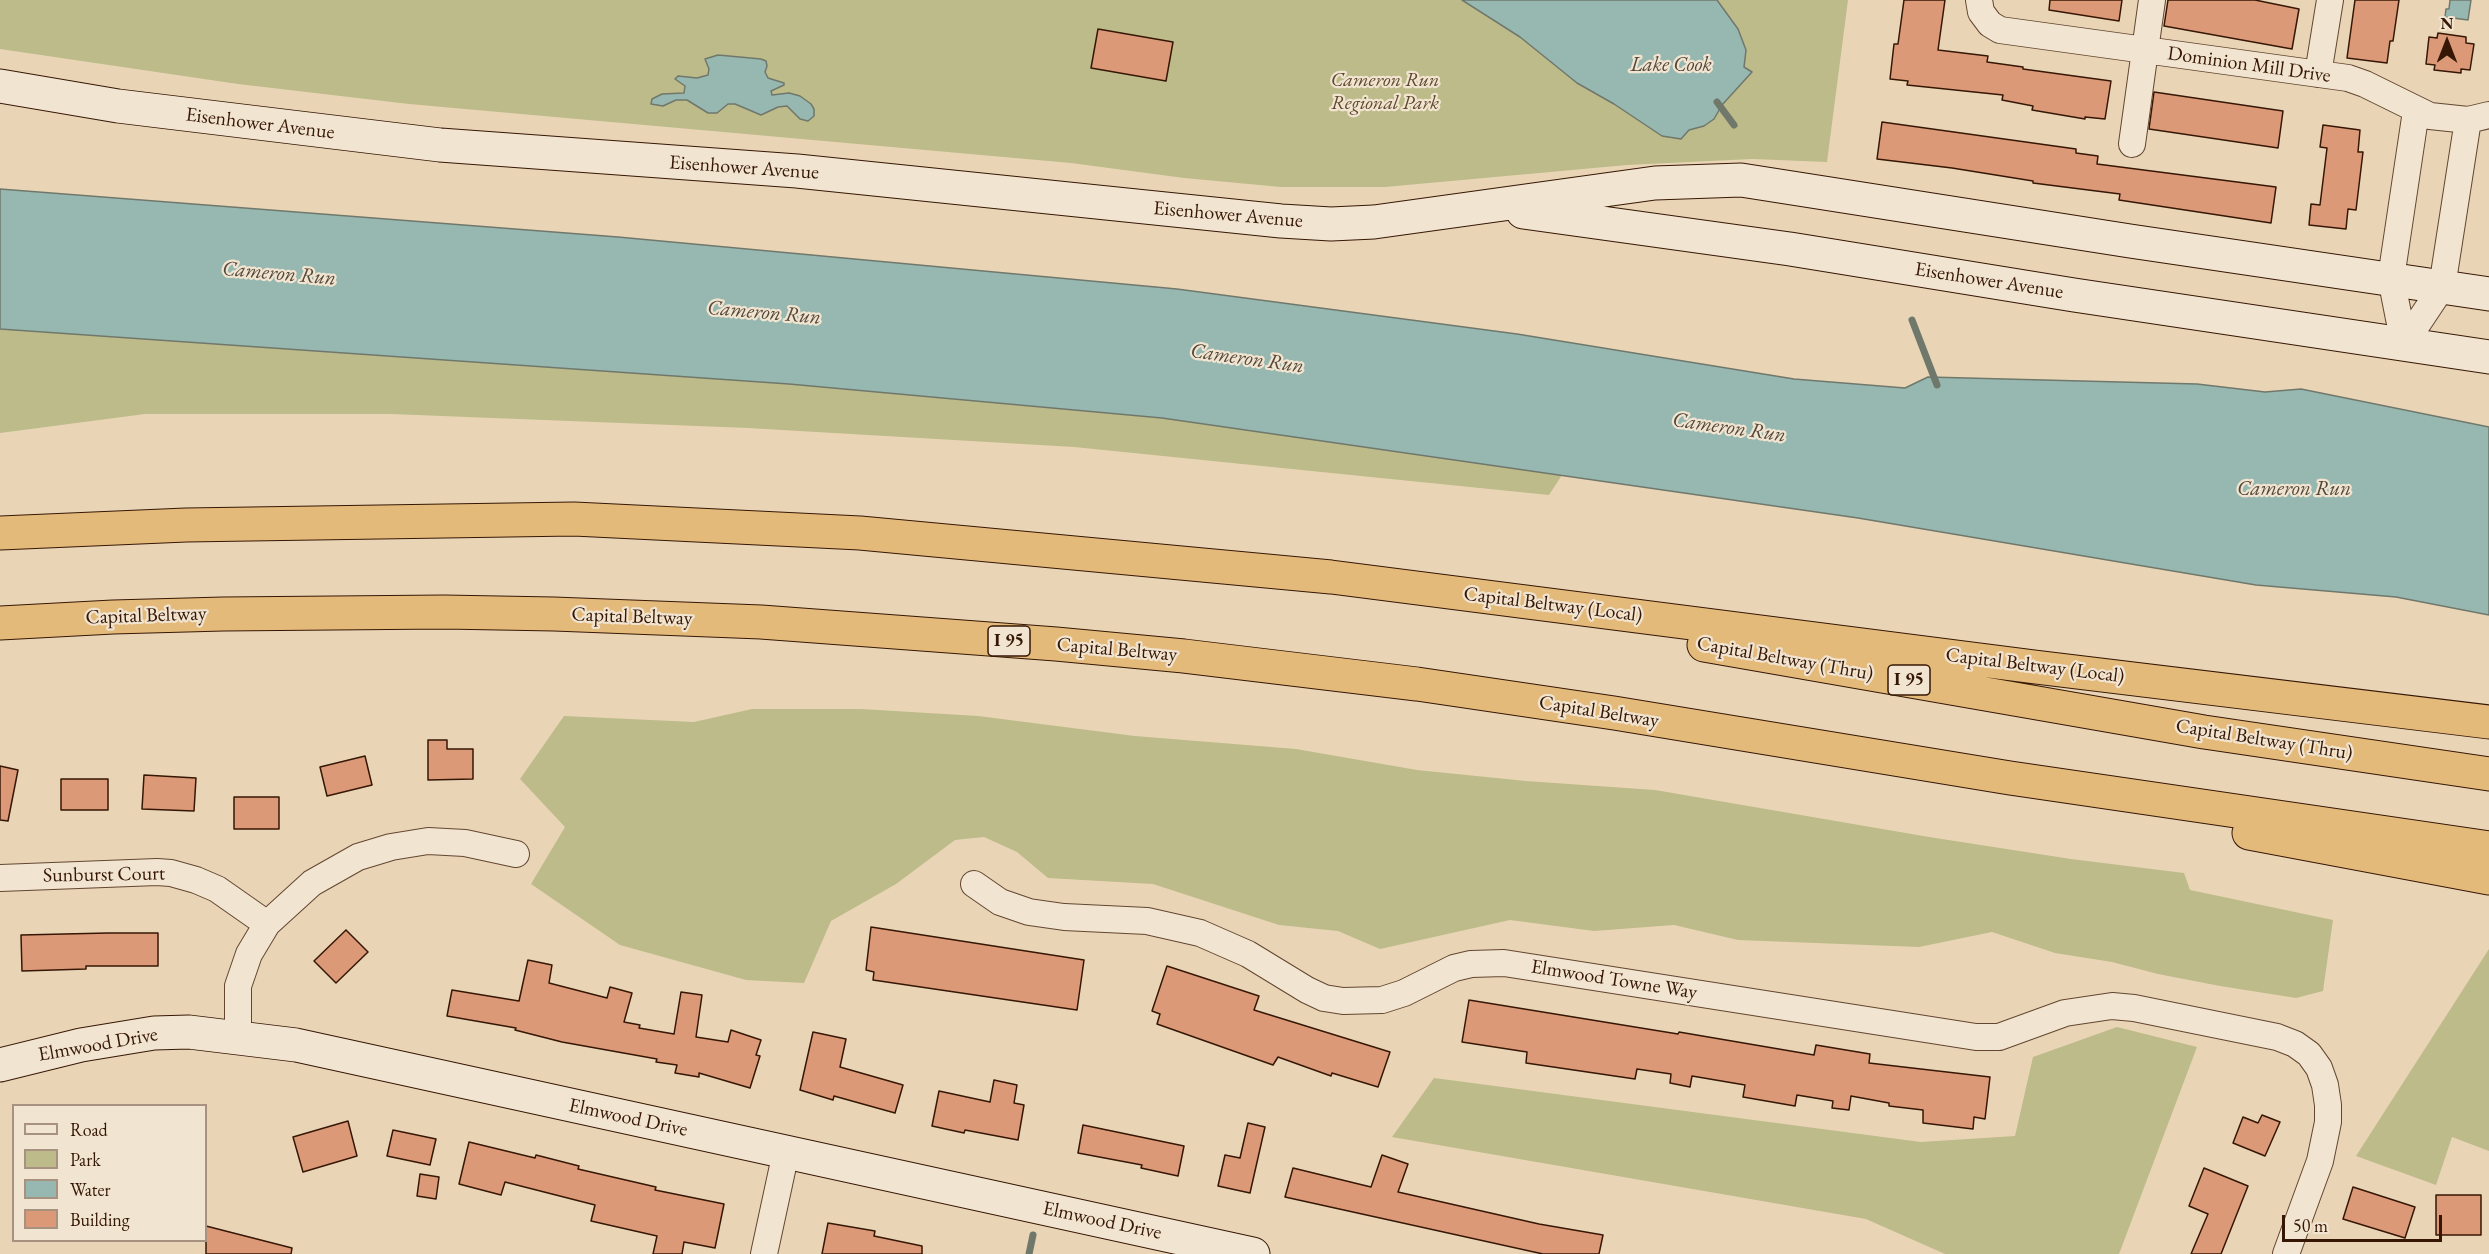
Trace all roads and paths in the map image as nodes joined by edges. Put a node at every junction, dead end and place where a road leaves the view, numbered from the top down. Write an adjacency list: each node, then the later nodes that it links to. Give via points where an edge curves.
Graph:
1 (1979, 0): 4 (street, Dominion Mill Drive, via 1981,12 2000,30)
2 (2152, 0): 4 (street)
3 (2330, 0): 5 (street)
4 (2145, 51): 5 (street, Dominion Mill Drive); 9 (street)
5 (2318, 74): 7 (street, Dominion Mill Drive, via 2357,80)
6 (0, 86): 10 (main road, Eisenhower Avenue, via 176,114 440,145 797,171 1281,221 1374,222)
7 (2416, 111): 8 (street, Dominion Mill Drive, via 2443,119); 11 (street)
8 (2479, 117): 12 (street)
9 (2132, 144)
10 (1489, 207): 11 (main road, Eisenhower Avenue, via 1655,183 1741,180); 14 (main road, Eisenhower Avenue, via 1790,249)
11 (2391, 278): 12 (main road, Eisenhower Avenue); 14 (street)
12 (2442, 287): 13 (main road, Eisenhower Avenue); 14 (street)
13 (2489, 294)
14 (2404, 344): 15 (main road, Eisenhower Avenue)
15 (2489, 357)
16 (0, 533): 17 (highway, I 95, via 221,524 574,519 860,533)
17 (1331, 577): 19 (highway, Capital Beltway (Local) / I 95); 20 (highway, Capital Beltway (Thru) / I 95, via 2204,732)
18 (0, 623): 21 (highway, Capital Beltway / I 95, via 223,614 499,613 761,622 1056,644 1417,684)
19 (2489, 722)
20 (2489, 774)
21 (2010, 778): 22 (highway, I 95); 25 (highway, I 95, via 2289,842)
22 (2489, 848)
23 (516, 854): 27 (street, via 465,843 428,841 391,847 358,857 312,883)
24 (0, 878): 27 (street, Sunburst Court, via 171,873 217,889)
25 (2489, 878)
26 (974, 884): 33 (street, Elmwood Towne Way, via 1000,902 1029,912 1147,921 1200,933 1248,954 1307,990 1343,1001 1382,1000 1455,968 1504,963 1976,1037 1999,1037 2065,1013 2112,1006 2277,1037 2309,1054 2319,1068 2328,1105 2320,1161)
27 (267, 924): 28 (street, via 240,979)
28 (238, 1037): 29 (main road, Elmwood Drive, via 189,1032 128,1036); 30 (main road, Elmwood Drive, via 297,1045)
29 (0, 1065)
30 (786, 1152): 31 (street); 32 (main road, Elmwood Drive)
31 (764, 1254)
32 (1252, 1254)
33 (2286, 1254)

